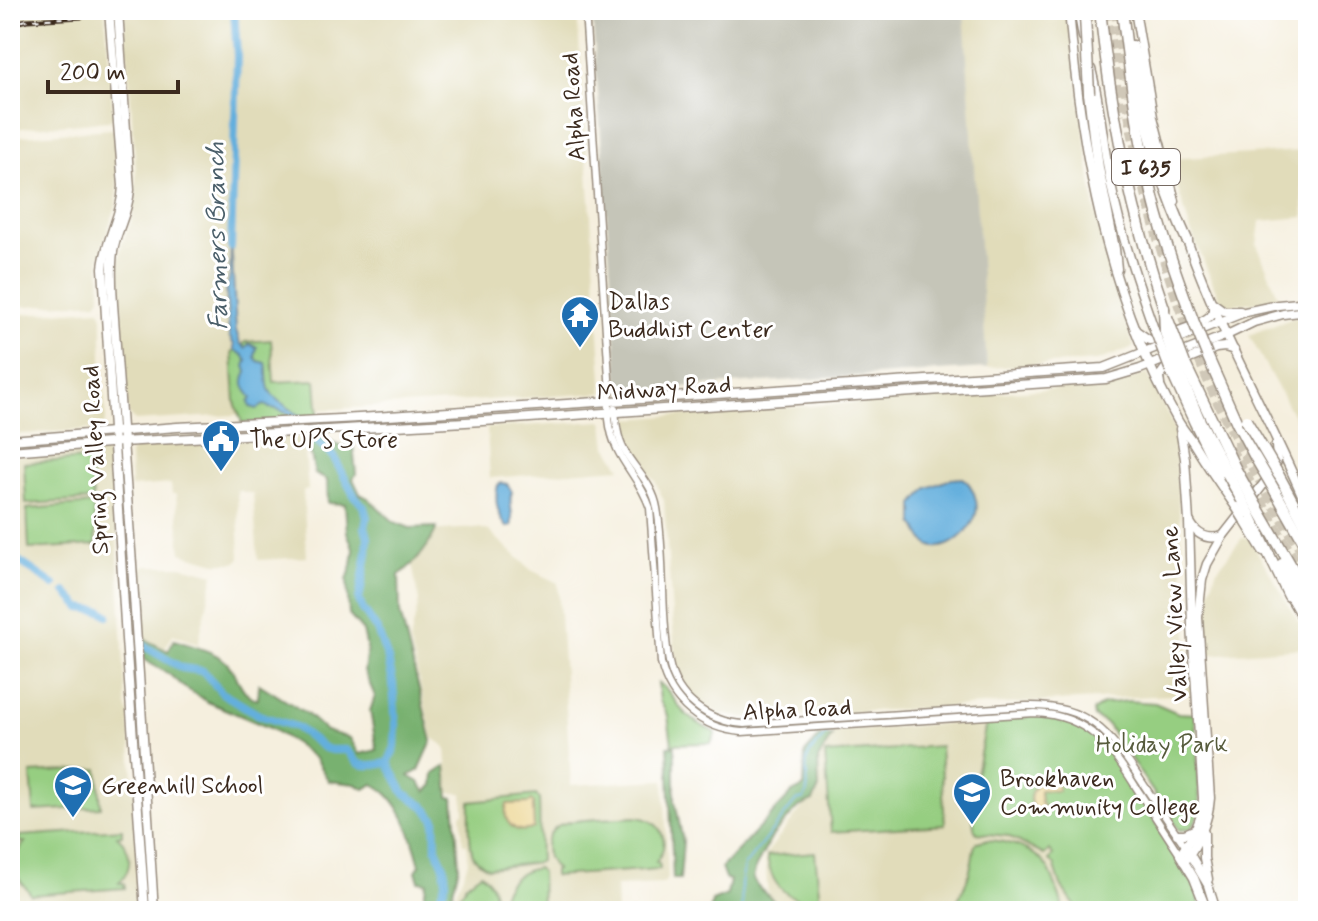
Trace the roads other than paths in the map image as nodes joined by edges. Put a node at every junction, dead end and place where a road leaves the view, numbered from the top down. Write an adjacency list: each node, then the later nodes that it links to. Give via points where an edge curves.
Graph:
1 (109, 10): 10 (main road, Spring Valley Road)
2 (118, 10): 10 (main road, Spring Valley Road)
3 (585, 10): 33 (street, Alpha Road)
4 (1069, 10): 12 (main road, via 1085,145)
5 (1100, 10): 26 (highway, I 635, bridge, via 1129,191)
6 (1122, 10): 9 (highway, I 635)
7 (1135, 10): 11 (main road, via 1153,117)
8 (1082, 12): 12 (highway, bridge, via 1098,168); 26 (main road, bridge, via 1112,189 1155,332)
9 (1125, 32): 11 (highway, via 1161,175); 28 (highway, I 635, bridge, via 1159,219)
10 (116, 49): 35 (main road, Spring Valley Road, via 130,190 112,275); 40 (main road, Spring Valley Road, via 123,186 103,268)
11 (1187, 240): 14 (main road)
12 (1116, 269): 21 (main road)
13 (1308, 302): 15 (main road, Midway Road)
14 (1213, 303): 16 (main road, via 1228,312); 18 (main road); 21 (main road, via 1205,320 1159,338 1149,340)
15 (1273, 305): 16 (main road, Midway Road); 19 (main road)
16 (1249, 311): 18 (main road, Midway Road)
17 (1308, 311): 19 (main road, Midway Road)
18 (1221, 321): 22 (main road); 24 (main road, Midway Road)
19 (1254, 322): 20 (main road, Midway Road)
20 (1242, 327): 22 (main road, Midway Road); 23 (main road)
21 (1135, 330): 24 (main road)
22 (1227, 335): 23 (main road); 25 (main road, Midway Road)
23 (1234, 350): 32 (main road, via 1216,348 1165,369); 42 (main road)
24 (1144, 352): 25 (main road); 27 (main road, Midway Road, via 1104,368)
25 (1149, 365): 30 (main road, Midway Road, via 1106,379); 32 (main road)
26 (1177, 368): 48 (highway, I 635, bridge, via 1231,471); 48 (main road, via 1194,423)
27 (1074, 370): 29 (main road, Midway Road); 30 (main road)
28 (1215, 373): 50 (highway, bridge); 53 (highway, I 635, bridge)
29 (997, 376): 31 (main road); 33 (main road, Midway Road)
30 (1075, 381): 31 (main road, Midway Road)
31 (997, 386): 33 (main road, Midway Road)
32 (1160, 387): 37 (main road)
33 (611, 404): 34 (main road, Midway Road); 36 (main road, Midway Road); 46 (street, Alpha Road, via 614,446)
34 (499, 409): 36 (main road); 38 (main road, Midway Road)
35 (121, 415): 39 (main road); 40 (main road, Spring Valley Road)
36 (500, 420): 41 (main road, Midway Road)
37 (1179, 424): 48 (main road); 49 (main road, Valley View Lane)
38 (234, 425): 39 (main road, Midway Road); 41 (main road)
39 (140, 430): 40 (main road, Midway Road)
40 (117, 432): 43 (main road, Midway Road); 44 (main road, Spring Valley Road)
41 (234, 436): 44 (main road, Midway Road)
42 (1275, 436): 47 (main road); 48 (main road, Valley View Lane, via 1276,466)
43 (10, 440)
44 (118, 442): 45 (main road, Midway Road); 68 (main road, Spring Valley Road); 69 (main road, Spring Valley Road, via 132,564)
45 (10, 451)
46 (654, 507): 61 (street, Alpha Road); 62 (street, Alpha Road, via 667,648 671,673)
47 (1308, 509)
48 (1246, 512): 51 (main road, Valley View Lane); 52 (highway, I 635); 57 (highway)
49 (1189, 521): 51 (main road, via 1199,534); 54 (main road, Valley View Lane)
50 (1308, 530)
51 (1223, 536): 55 (main road, Valley View Lane)
52 (1277, 542): 56 (highway, I 635); 59 (highway)
53 (1308, 549)
54 (1197, 552): 55 (main road); 58 (main road, Valley View Lane)
55 (1207, 564): 58 (main road, Valley View Lane)
56 (1308, 595)
57 (1289, 596): 60 (main road)
58 (1195, 613): 64 (main road, Valley View Lane)
59 (1308, 614)
60 (1308, 628)
61 (663, 673): 62 (street); 63 (street, Alpha Road, via 690,712)
62 (683, 694): 63 (street, Alpha Road)
63 (702, 716): 65 (street, Alpha Road, via 744,724 1026,706 1061,709 1107,733); 66 (street, Alpha Road, via 725,730 750,732 1035,713 1064,718 1091,731 1111,749)
64 (1201, 827): 65 (main road); 66 (main road, Valley View Lane); 67 (main road)
65 (1177, 834): 66 (street, Alpha Road)
66 (1185, 854): 67 (main road); 70 (main road)
67 (1210, 892): 71 (main road)
68 (145, 911)
69 (154, 911)
70 (1207, 911)
71 (1216, 911)

